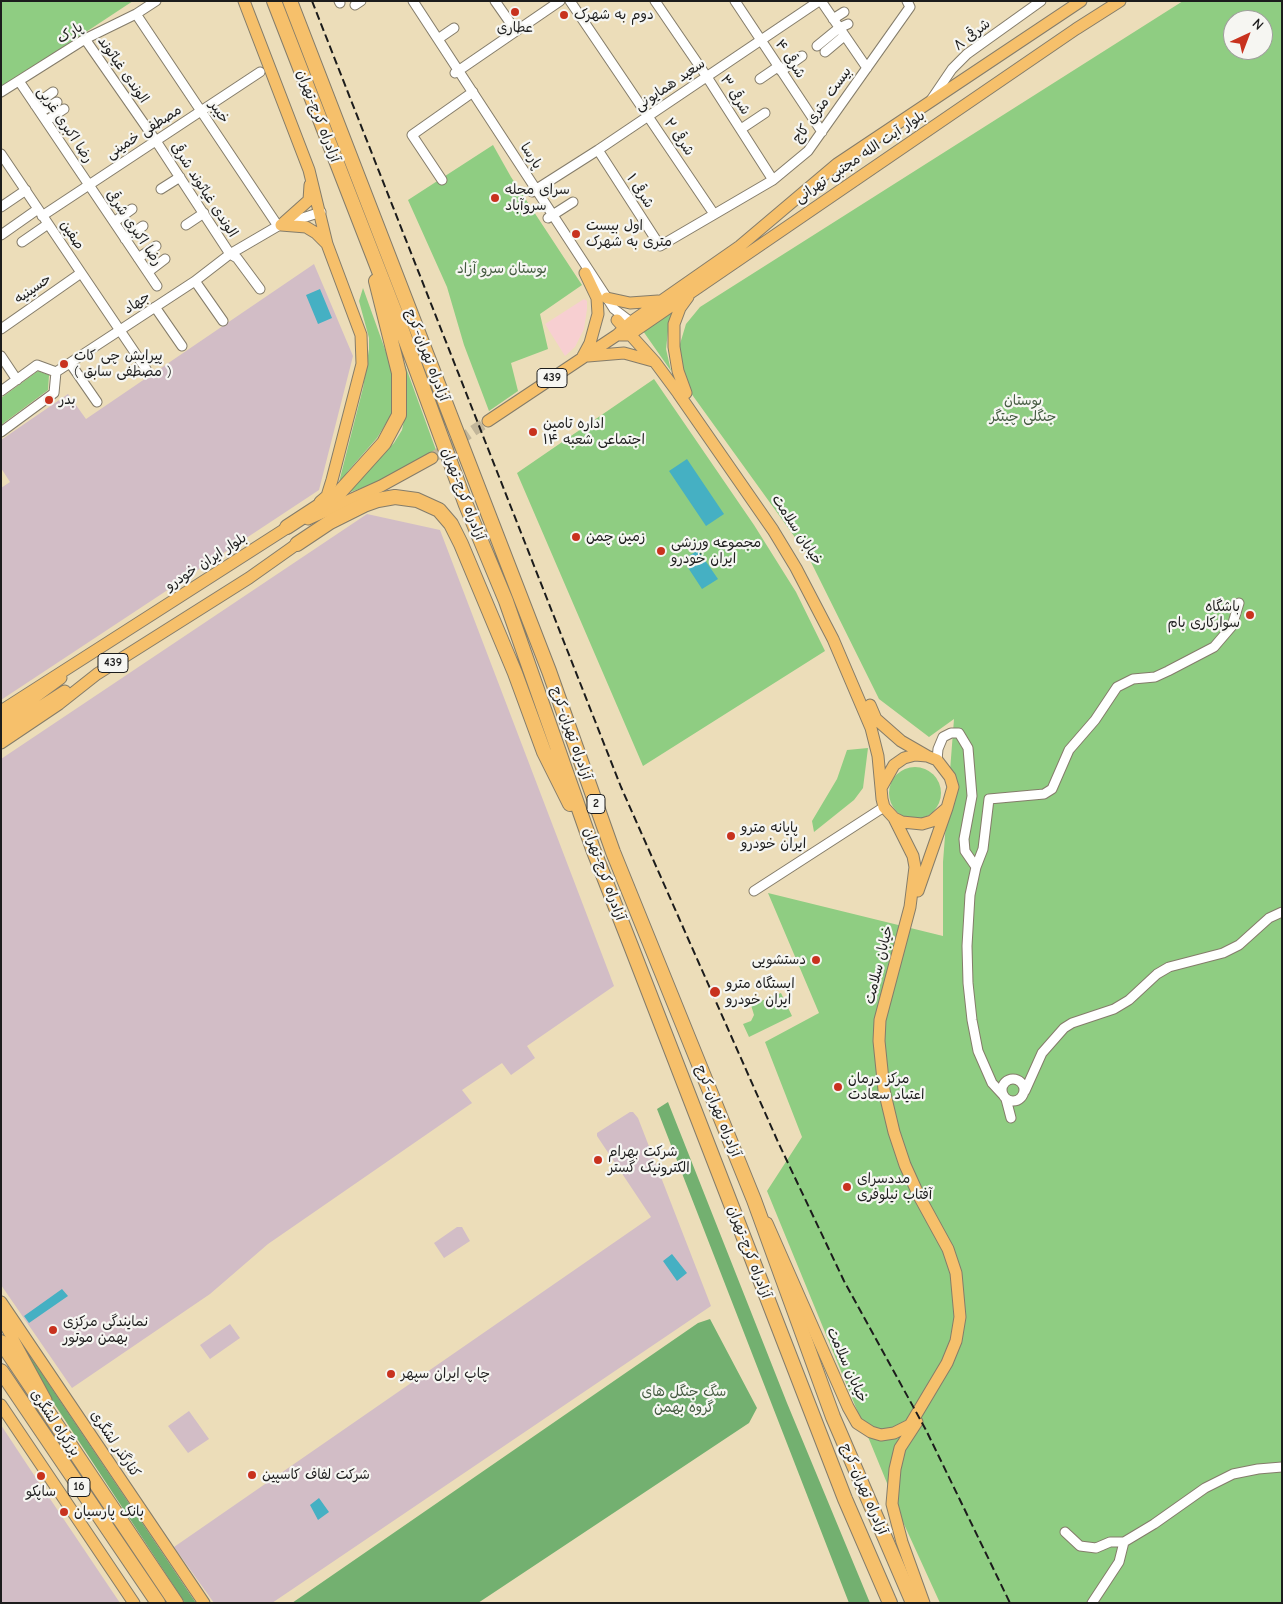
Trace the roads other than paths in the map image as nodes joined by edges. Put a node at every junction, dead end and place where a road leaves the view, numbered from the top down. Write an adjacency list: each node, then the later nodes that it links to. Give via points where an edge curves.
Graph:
1 (156, 1): 18 (street, پارک)
2 (244, 1): 28 (main road)
3 (274, 1): 81 (highway, آزادراه کرج-تهران / 2)
4 (290, 1): 142 (highway, آزادراه تهران-کرج / 2, via 545,661 613,852)
5 (406, 1): 33 (street, پارسا)
6 (412, 1): 25 (street, پارسا)
7 (495, 1): 22 (street)
8 (560, 1): 22 (street)
9 (570, 1): 47 (street, ۲ شرقی)
10 (655, 1): 34 (street, ۳ شرقی)
11 (735, 1): 26 (street, ۴ شرقی)
12 (820, 1): 19 (street); 26 (street, سعید همایونی)
13 (1041, 1): 41 (street, ۸ شرقی, via 967,54)
14 (1081, 1): 41 (main road, بلوار آیت الله مجتبی تهرانی)
15 (1120, 1): 91 (main road, بلوار آیت الله مجتبی تهرانی)
16 (908, 4): 31 (street, بیست متری کاج)
17 (844, 12): 19 (street)
18 (136, 14): 24 (street, پارک); 45 (street, خیبر)
19 (833, 19): 23 (street)
20 (848, 24): 23 (street)
21 (454, 28): 25 (street)
22 (516, 31): 33 (street)
23 (842, 32): 27 (street); 31 (street)
24 (84, 39): 37 (street, پارک); 51 (street, الوندی غیاثوند)
25 (438, 39): 33 (street, پارسا)
26 (761, 40): 30 (street, ۴ شرقی); 34 (street, سعید همایونی)
27 (821, 49)
28 (265, 54): 32 (street); 36 (main road)
29 (802, 56): 30 (street)
30 (780, 68): 35 (street); 50 (street, ۴ شرقی)
31 (867, 68): 50 (street, بیست متری کاج)
32 (260, 72): 36 (street); 45 (street, مصطفی خمینی)
33 (457, 72): 40 (street, پارسا)
34 (707, 77): 47 (street, سعید همایونی); 49 (street, ۳ شرقی)
35 (760, 79)
36 (276, 80): 54 (main road)
37 (19, 81): 38 (street, پارک); 43 (street, رضا اکبری غربی)
38 (1, 92)
39 (53, 92): 43 (street)
40 (471, 93): 56 (street, via 412,134); 61 (street, پارسا)
41 (930, 100): 93 (main road, بلوار آیت الله مجتبی تهرانی, via 837,164 740,246)
42 (57, 102): 43 (street)
43 (38, 109): 48 (street, رضا اکبری غربی)
44 (64, 109): 48 (street)
45 (201, 111): 51 (street, مصطفی خمینی); 74 (street, خیبر)
46 (765, 113): 49 (street)
47 (648, 116): 52 (street, سعید همایونی); 68 (street, ۲ شرقی)
48 (46, 121): 58 (street, رضا اکبری غربی)
49 (741, 129): 57 (street, ۳ شرقی)
50 (822, 132): 57 (street, بیست متری کاج, via 808,151)
51 (156, 141): 55 (street, الوندی غیاثوند شرقی); 58 (street, مصطفی خمینی)
52 (598, 150): 61 (street, سعید همایونی); 80 (street, ۱ شرقی)
53 (1, 154): 60 (street, صفین)
54 (308, 170): 66 (main road); 74 (main road, via 309,200)
55 (180, 177): 59 (street); 67 (street, الوندی غیاثوند شرقی)
56 (442, 180)
57 (773, 180): 68 (street, بیست متری کاج)
58 (89, 185): 65 (street, مصطفی خمینی); 70 (street, رضا اکبری شرقی)
59 (161, 189)
60 (26, 190): 63 (street); 65 (street, صفین)
61 (533, 191): 69 (street, پارسا)
62 (574, 202): 69 (street)
63 (1, 207)
64 (132, 209): 70 (street)
65 (40, 212): 71 (street, صفین); 75 (street, مصطفی خمینی)
66 (321, 212): 74 (street, جهاد); 78 (main road)
67 (204, 214): 72 (street); 82 (street, الوندی غیاثوند شرقی)
68 (714, 214): 80 (street, بیست متری کاج)
69 (550, 216): 87 (street, پارسا); 92 (street, پارسا)
70 (114, 222): 76 (street, رضا اکبری شرقی)
71 (48, 224): 77 (street); 85 (street, صفین)
72 (186, 225)
73 (143, 226): 76 (street)
74 (280, 226): 78 (main road, via 306,227); 82 (street, جهاد)
75 (1, 235)
76 (125, 239): 83 (street, رضا اکبری شرقی)
77 (22, 242)
78 (328, 244): 114 (main road, via 362,335 363,350 332,480 327,496)
79 (156, 246): 83 (street)
80 (660, 246)
81 (371, 253): 114 (highway, via 380,305 399,373 399,415 384,443 364,466 339,493); 131 (highway, آزادراه کرج-تهران / 2, via 466,505 506,601)
82 (230, 254): 88 (street, جهاد); 90 (street, الوندی غیاثوند شرقی, via 237,258)
83 (138, 258): 86 (street, رضا اکبری شرقی)
84 (165, 259): 86 (street)
85 (81, 272): 96 (street, حسینیه); 98 (street, صفین)
86 (148, 272): 89 (street, رضا اکبری شرقی)
87 (584, 273): 97 (street, پارسا); 101 (main road, via 597,298 598,314 590,343)
88 (195, 281): 94 (street, جهاد); 95 (street)
89 (157, 286)
90 (260, 289)
91 (693, 290): 97 (main road, بلوار آیت الله مجتبی تهرانی); 109 (main road, via 680,308 674,324 678,371)
92 (607, 298): 93 (main road, via 642,303); 97 (street, پارسا)
93 (664, 298): 97 (main road, بلوار آیت الله مجتبی تهرانی)
94 (155, 307): 98 (street, جهاد); 99 (street)
95 (223, 321)
96 (1, 328)
97 (626, 328): 101 (main road, 439); 102 (main road, خیابان سلامت); 109 (main road, خیابان سلامت)
98 (120, 331): 103 (street, جهاد); 105 (street, صفین)
99 (182, 346)
100 (1, 356): 107 (street)
101 (582, 357): 102 (main road, via 624,353); 111 (main road, 439)
102 (655, 362): 127 (main road, خیابان سلامت, via 796,568 833,639 871,728)
103 (70, 363): 106 (street, جهاد); 110 (street)
104 (1, 367): 107 (street)
105 (146, 369)
106 (56, 372): 107 (street, via 37,365); 112 (street, via 54,393)
107 (15, 381): 108 (street)
108 (1, 391)
109 (686, 392): 126 (main road, خیابان سلامت, via 789,542 876,719 901,741)
110 (97, 402)
111 (488, 421)
112 (1, 432)
113 (432, 458): 115 (main road, بلوار ایران خودرو / 439, via 392,481)
114 (314, 509): 115 (highway)
115 (287, 527): 117 (main road, بلوار ایران خودرو / 439)
116 (296, 544): 118 (main road, 439); 131 (highway, via 330,522 378,500 395,497 417,500 439,510 461,544 544,752)
117 (218, 572): 118 (main road); 120 (main road, بلوار ایران خودرو / 439)
118 (230, 590): 121 (main road, 439)
119 (1239, 603): 132 (street, via 1232,626 1214,647 1168,672 1133,679 1118,687 1069,750 1052,789 1044,794 989,799 983,849)
120 (88, 656): 122 (main road, بلوار ایران خودرو / 439); 123 (main road, بلوار ایران خودرو)
121 (97, 674): 124 (main road); 125 (main road, 439)
122 (1, 710)
123 (1, 722)
124 (1, 732)
125 (1, 743)
126 (932, 758): 127 (main road, via 915,755 904,758 894,765); 129 (main road, via 945,768 952,782 952,798); 132 (street, via 943,738 951,733 959,733 968,748 972,796 964,839 965,851)
127 (881, 788): 128 (main road)
128 (884, 806): 130 (main road); 133 (street)
129 (947, 808): 130 (main road, via 932,821 922,824); 141 (main road, خیابان سلامت, via 921,883 891,992 885,1044 893,1108)
130 (894, 818): 141 (main road, خیابان سلامت, via 913,856 915,880 880,1020 879,1041 884,1090 894,1132)
131 (593, 848): 158 (highway, آزادراه کرج-تهران / 2, via 845,1499)
132 (976, 867): 136 (street, via 970,895 968,983 972,1020)
133 (754, 892)
134 (1282, 912): 135 (street, via 1223,953 1169,967 1114,1009 1064,1028 1050,1042)
135 (1034, 1069): 137 (street); 138 (street)
136 (985, 1070): 137 (street, via 997,1077); 139 (street)
137 (1013, 1079): 138 (street, via 1021,1081); 139 (street, via 1002,1086)
138 (1024, 1091): 140 (street)
139 (1005, 1098): 140 (street, via 1013,1102); 140 (street, via 1011,1118)
140 (1018, 1100)
141 (922, 1195): 142 (main road, خیابان سلامت, via 956,1273 960,1317 956,1341 936,1384 910,1425 881,1435 857,1423 848,1407 775,1237); 160 (main road, خیابان سلامت, via 948,1237 958,1264 965,1316 955,1360 900,1448 894,1469 892,1504)
142 (754, 1200): 159 (highway, آزادراه تهران-کرج / 2, via 833,1417)
143 (1, 1302): 157 (main road, کنارگذر لشگری)
144 (1, 1317): 149 (main road)
145 (1, 1342): 149 (highway, بزرگراه لشگری / 16)
146 (1, 1371): 151 (highway, بزرگراه لشگری / 16)
147 (1, 1385): 151 (highway)
148 (1, 1405): 154 (main road)
149 (66, 1440): 156 (highway, بزرگراه لشگری / 16)
150 (1282, 1467): 153 (street, via 1258,1468 1226,1478 1205,1488)
151 (73, 1478): 155 (highway, بزرگراه لشگری / 16)
152 (1065, 1532): 153 (street, via 1080,1546 1096,1548 1110,1542)
153 (1124, 1542): 161 (street, via 1119,1562)
154 (134, 1603)
155 (158, 1603)
156 (176, 1603)
157 (204, 1603)
158 (890, 1603)
159 (913, 1603)
160 (924, 1603)
161 (1092, 1603)

